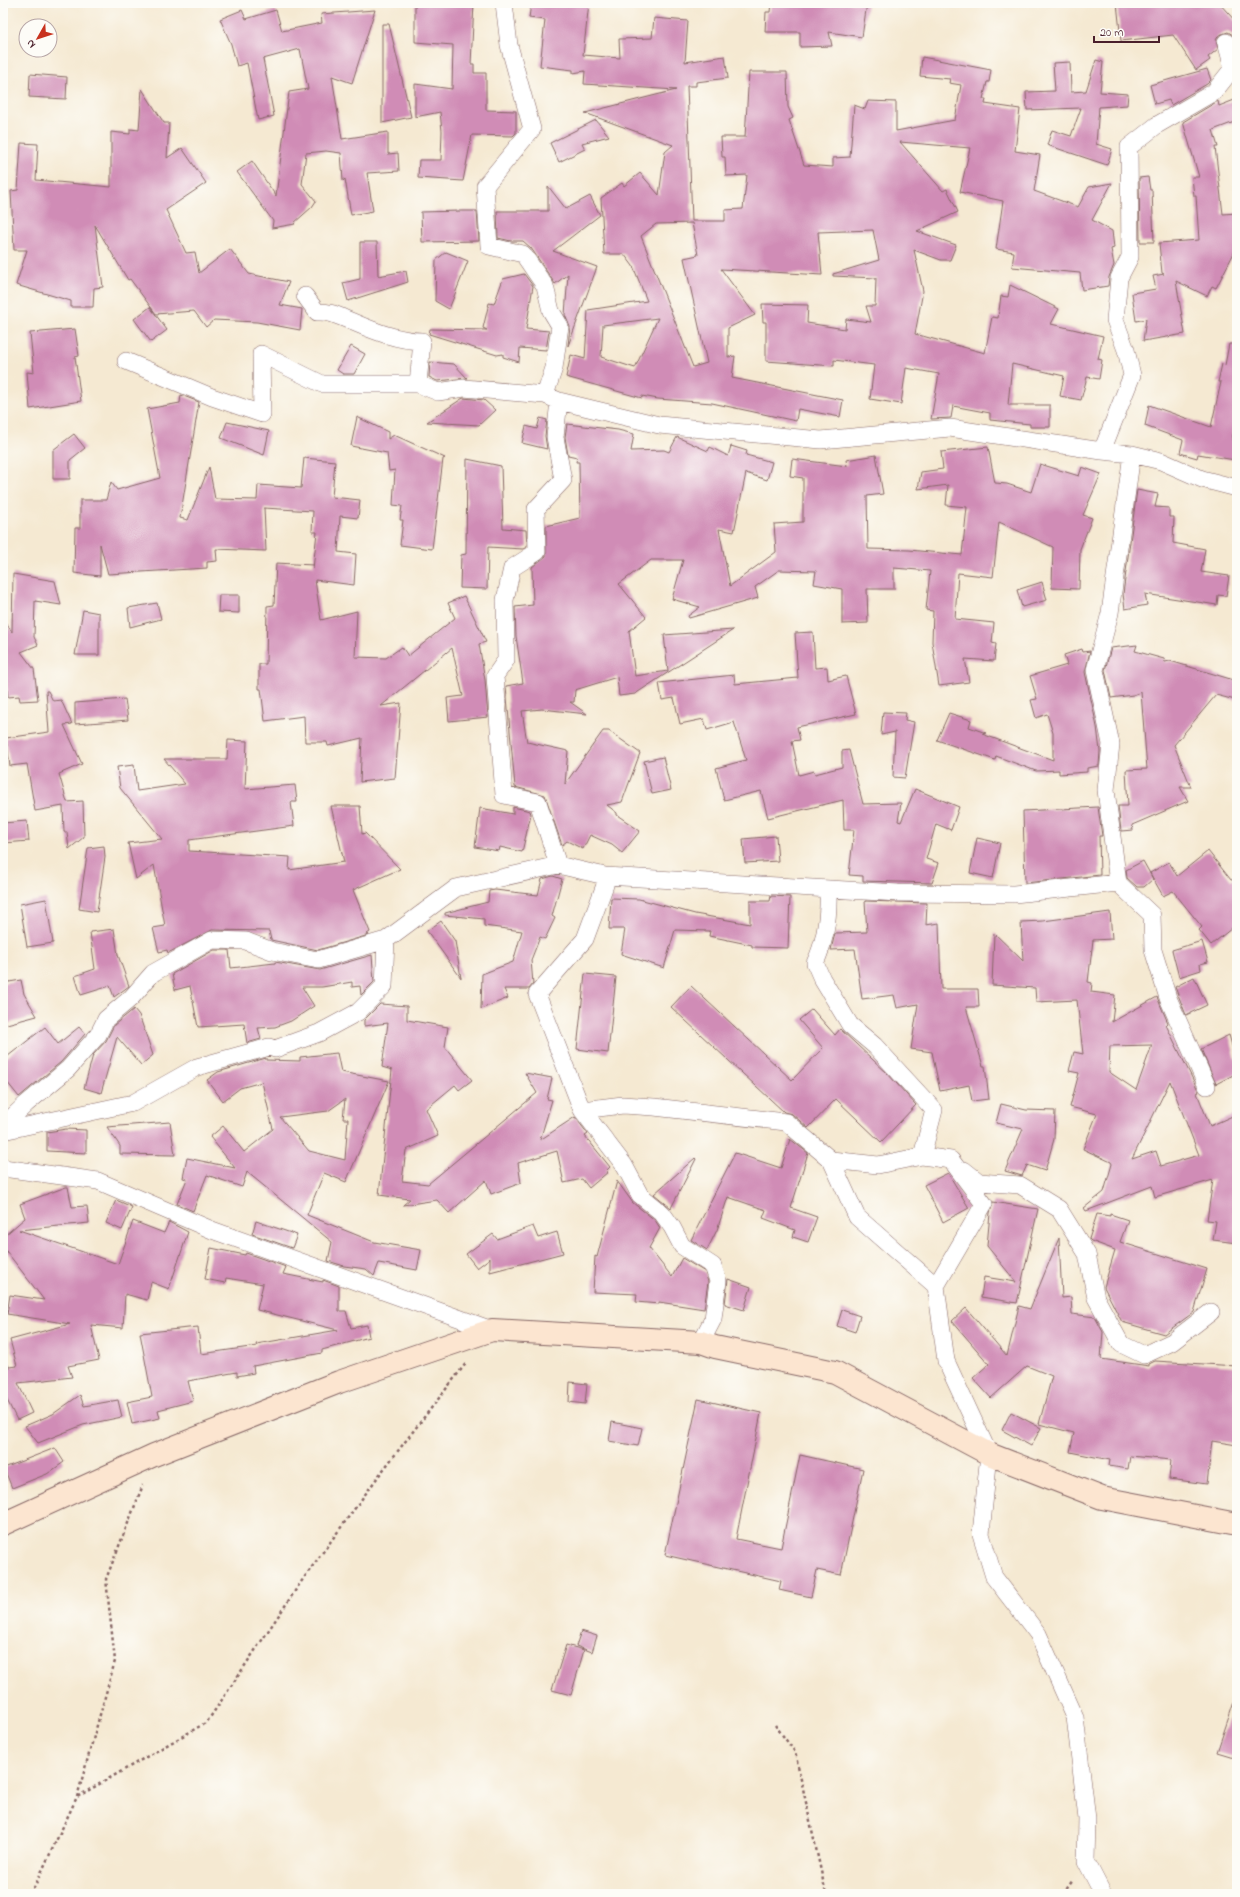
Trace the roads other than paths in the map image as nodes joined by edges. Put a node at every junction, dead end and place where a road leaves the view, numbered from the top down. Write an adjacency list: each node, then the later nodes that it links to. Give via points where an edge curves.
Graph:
1 (504, 3): 6 (street, via 509,46 532,129 485,186 489,246 523,254 545,286 551,311 560,326)
2 (1226, 42): 7 (street, via 1233,68 1214,92 1157,126 1129,147 1130,257 1119,278 1115,320 1132,376)
3 (305, 296): 5 (street, via 318,312 328,311 407,341 422,341)
4 (126, 361): 5 (street, via 212,397 262,414 261,354 322,384)
5 (418, 384): 6 (street, via 438,392 464,388)
6 (552, 398): 7 (street, via 659,425 690,428 821,440 950,428); 10 (street, via 555,437 563,480 536,509 538,552 512,568 505,600 506,660 495,676 504,795 538,802)
7 (1102, 451): 8 (street)
8 (1132, 454): 9 (street, via 1161,461 1202,479); 12 (street, via 1110,613 1095,670 1111,744 1106,790)
9 (1237, 488)
10 (558, 865): 11 (street); 14 (street, via 456,888)
11 (605, 876): 13 (street); 16 (street, via 606,885 585,939 537,994)
12 (1118, 883): 13 (street, via 1014,894 898,893); 15 (street, via 1152,915 1153,950 1168,998)
13 (828, 889): 19 (street, via 829,908 822,948 815,963 850,1025 875,1046 934,1110)
14 (386, 940): 17 (street, via 318,960 272,951 246,941 212,940 153,974 131,998 106,1019 98,1035 68,1069); 18 (street, via 384,986 358,1012 319,1034 275,1049 269,1047 197,1067 133,1103)
15 (1207, 1086)
16 (582, 1110): 20 (street, via 623,1105 786,1122); 26 (street, via 624,1165 640,1195 662,1213 682,1246 713,1266 718,1281 713,1319)
17 (3, 1126)
18 (3, 1131)
19 (922, 1156): 20 (street, via 878,1165); 21 (street)
20 (831, 1160): 23 (street, via 857,1218)
21 (952, 1160): 23 (street, via 984,1204); 24 (street, via 979,1182 1020,1184 1059,1209 1087,1254 1096,1298 1121,1344 1144,1355 1172,1342)
22 (3, 1168): 25 (street, via 98,1181 212,1230)
23 (936, 1286): 27 (street, via 946,1361)
24 (1211, 1312)
25 (492, 1330): 26 (main road); 28 (main road, via 339,1382 154,1455)
26 (702, 1342): 27 (main road, via 715,1347 835,1372)
27 (989, 1454): 29 (main road, via 1102,1498); 30 (street, via 981,1534 994,1577 1038,1634 1075,1717 1087,1819 1086,1861)
28 (3, 1524)
29 (1237, 1524)
30 (1103, 1894)

